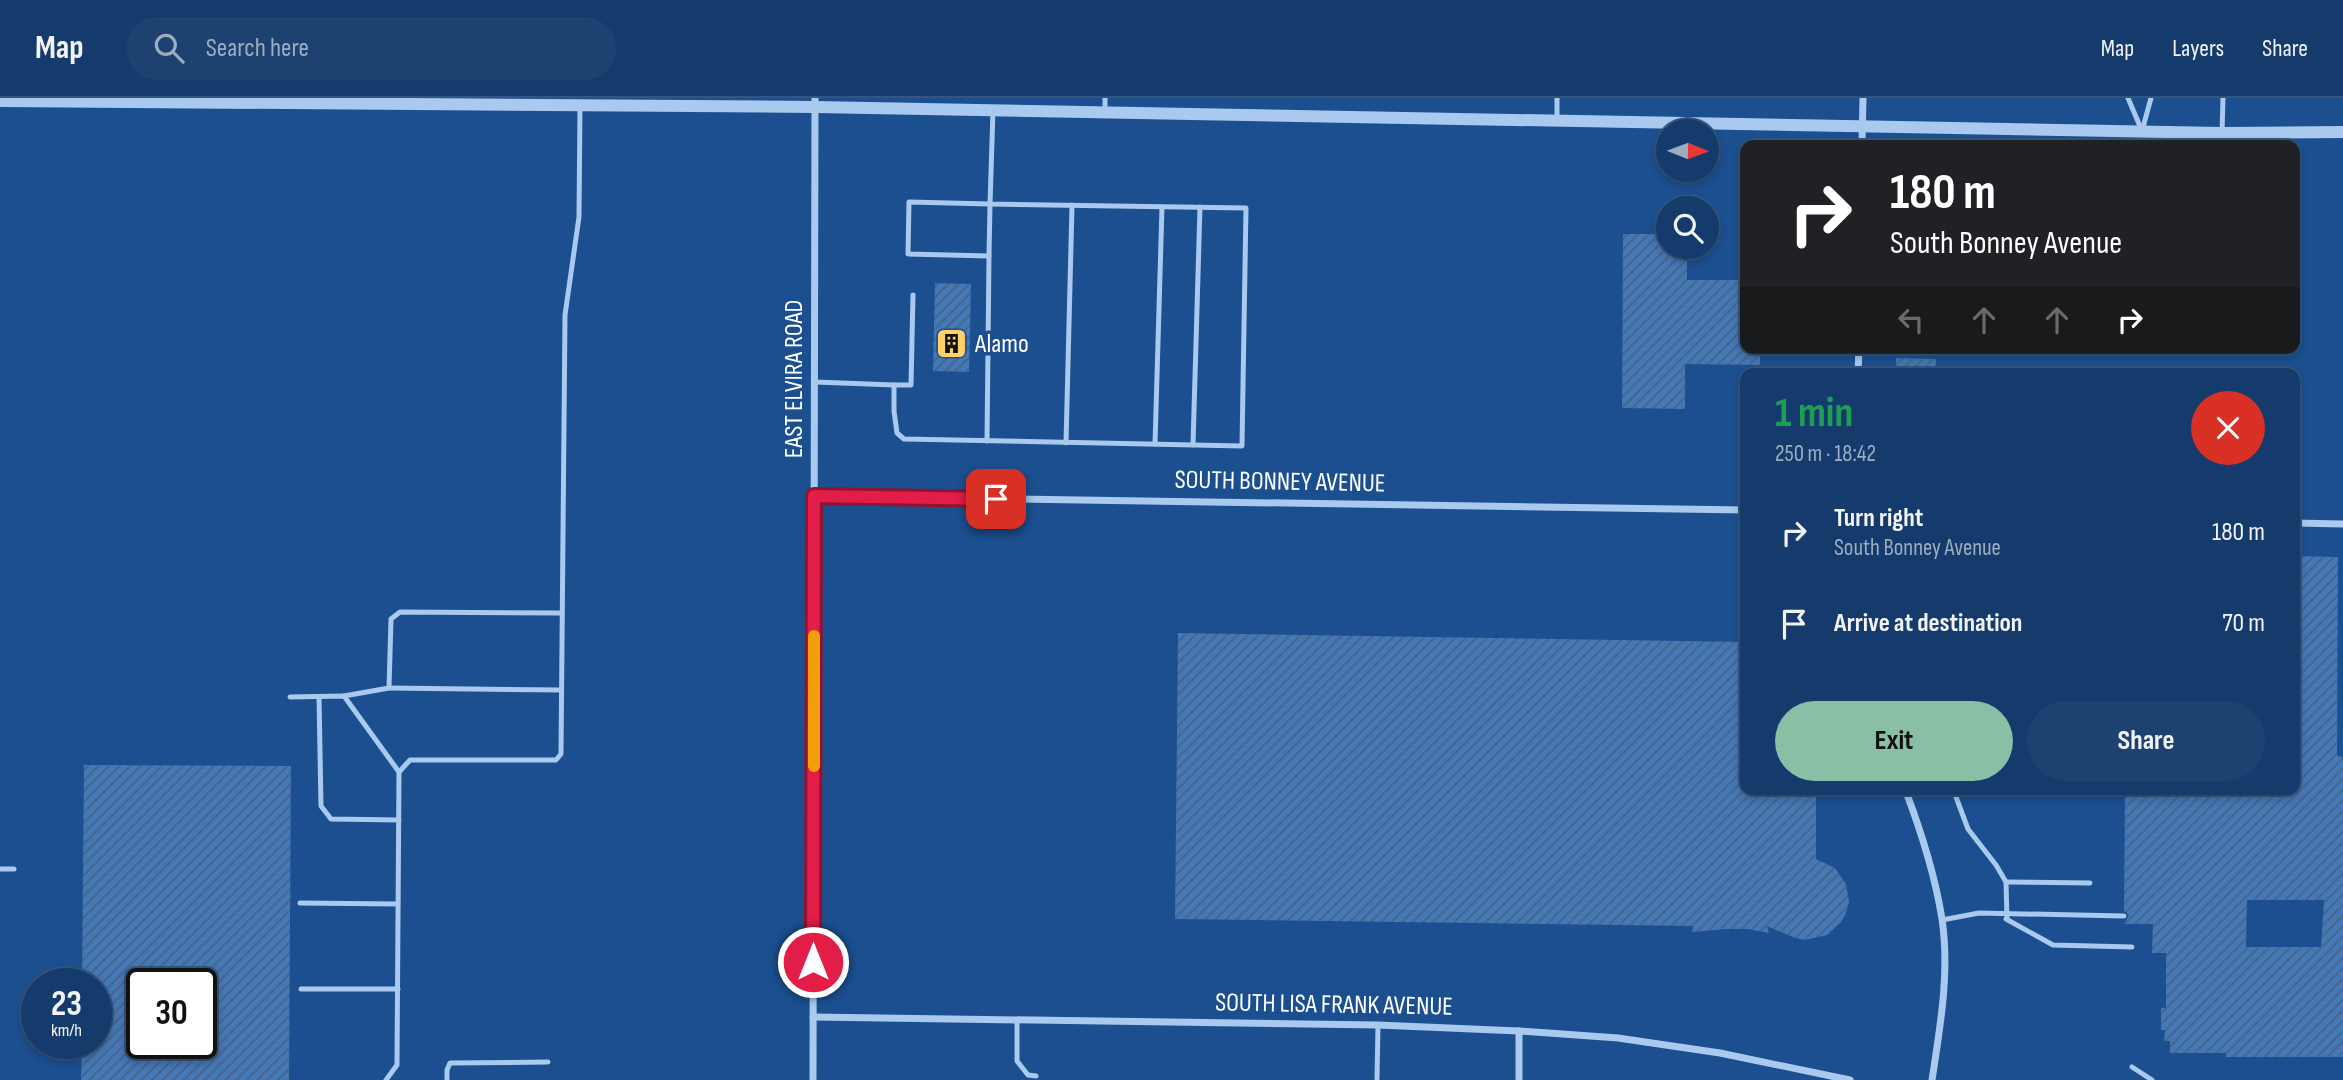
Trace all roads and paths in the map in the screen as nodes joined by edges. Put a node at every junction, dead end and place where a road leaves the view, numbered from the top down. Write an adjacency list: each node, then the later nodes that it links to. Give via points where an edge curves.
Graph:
1 (1105, 98): 14 (lane)
2 (1557, 98): 15 (lane)
3 (1863, 98): 16 (street)
4 (2128, 98): 17 (lane)
5 (2151, 98): 17 (lane)
6 (2223, 98): 19 (lane)
7 (31, 100): 8 (street); 9 (street)
8 (0, 101)
9 (344, 101): 10 (street)
10 (497, 101): 12 (street)
11 (815, 102): 12 (street); 13 (street); 27 (street, EAST ELVIRA ROAD)
12 (580, 105): 37 (lane, via 579,217 565,315)
13 (993, 110): 14 (street); 21 (lane)
14 (1105, 112): 15 (street)
15 (1557, 120): 16 (street)
16 (1863, 126): 17 (street); 20 (street)
17 (2142, 131): 19 (street)
18 (2343, 132): 19 (street)
19 (2222, 133)
20 (1862, 140)
21 (990, 204): 22 (lane); 25 (lane); 25 (lane, via 909,202 908,254)
22 (1072, 205): 23 (lane); 30 (lane)
23 (1162, 207): 24 (lane); 31 (lane)
24 (1200, 207): 32 (lane); 32 (lane, via 1246,208 1242,446)
25 (989, 256): 29 (lane)
26 (913, 295): 28 (lane, via 911,385)
27 (815, 382): 28 (lane); 33 (street, EAST ELVIRA ROAD)
28 (894, 385): 29 (lane, via 897,433 904,439)
29 (987, 441): 30 (lane)
30 (1066, 443): 31 (lane)
31 (1155, 444): 32 (lane)
32 (1193, 445)
33 (814, 496): 34 (street, SOUTH BONNEY AVENUE); 59 (street, EAST ELVIRA ROAD)
34 (1740, 510)
35 (2300, 523): 36 (street)
36 (2343, 524)
37 (561, 613): 38 (lane, via 400,612 391,620); 39 (lane)
38 (389, 688): 39 (lane); 41 (lane)
39 (561, 690): 43 (lane, via 561,754 556,760 410,760)
40 (319, 696): 41 (lane); 42 (lane); 46 (lane, via 321,806 331,819)
41 (344, 696): 43 (lane)
42 (290, 697)
43 (399, 772): 46 (lane)
44 (1907, 795): 55 (street, via 1923,838)
45 (1955, 795): 49 (lane, via 1968,829)
46 (399, 820): 52 (lane)
47 (0, 869): 48 (lane)
48 (14, 869)
49 (2006, 882): 50 (lane); 54 (lane)
50 (2090, 883)
51 (300, 903): 52 (lane)
52 (398, 904): 58 (lane)
53 (2124, 916): 54 (lane)
54 (2007, 917): 55 (lane, via 1979,913); 56 (lane, via 2053,945)
55 (1942, 920): 72 (street, via 1943,1009)
56 (2132, 947)
57 (301, 989): 58 (lane)
58 (398, 989): 67 (lane, via 397,1065)
59 (813, 1017): 60 (street, SOUTH LISA FRANK AVENUE); 69 (street, EAST ELVIRA ROAD)
60 (1017, 1021): 61 (street, SOUTH LISA FRANK AVENUE); 65 (lane, via 1017,1061 1028,1075)
61 (1378, 1025): 62 (street, SOUTH LISA FRANK AVENUE); 66 (lane)
62 (1519, 1031): 70 (street); 71 (street, SOUTH LISA FRANK AVENUE, via 1643,1042)
63 (548, 1062): 68 (lane, via 450,1063)
64 (2132, 1067): 73 (lane)
65 (1036, 1076)
66 (1377, 1079)
67 (386, 1080)
68 (447, 1080)
69 (813, 1080)
70 (1519, 1080)
71 (1850, 1080)
72 (1932, 1080)
73 (2152, 1080)

